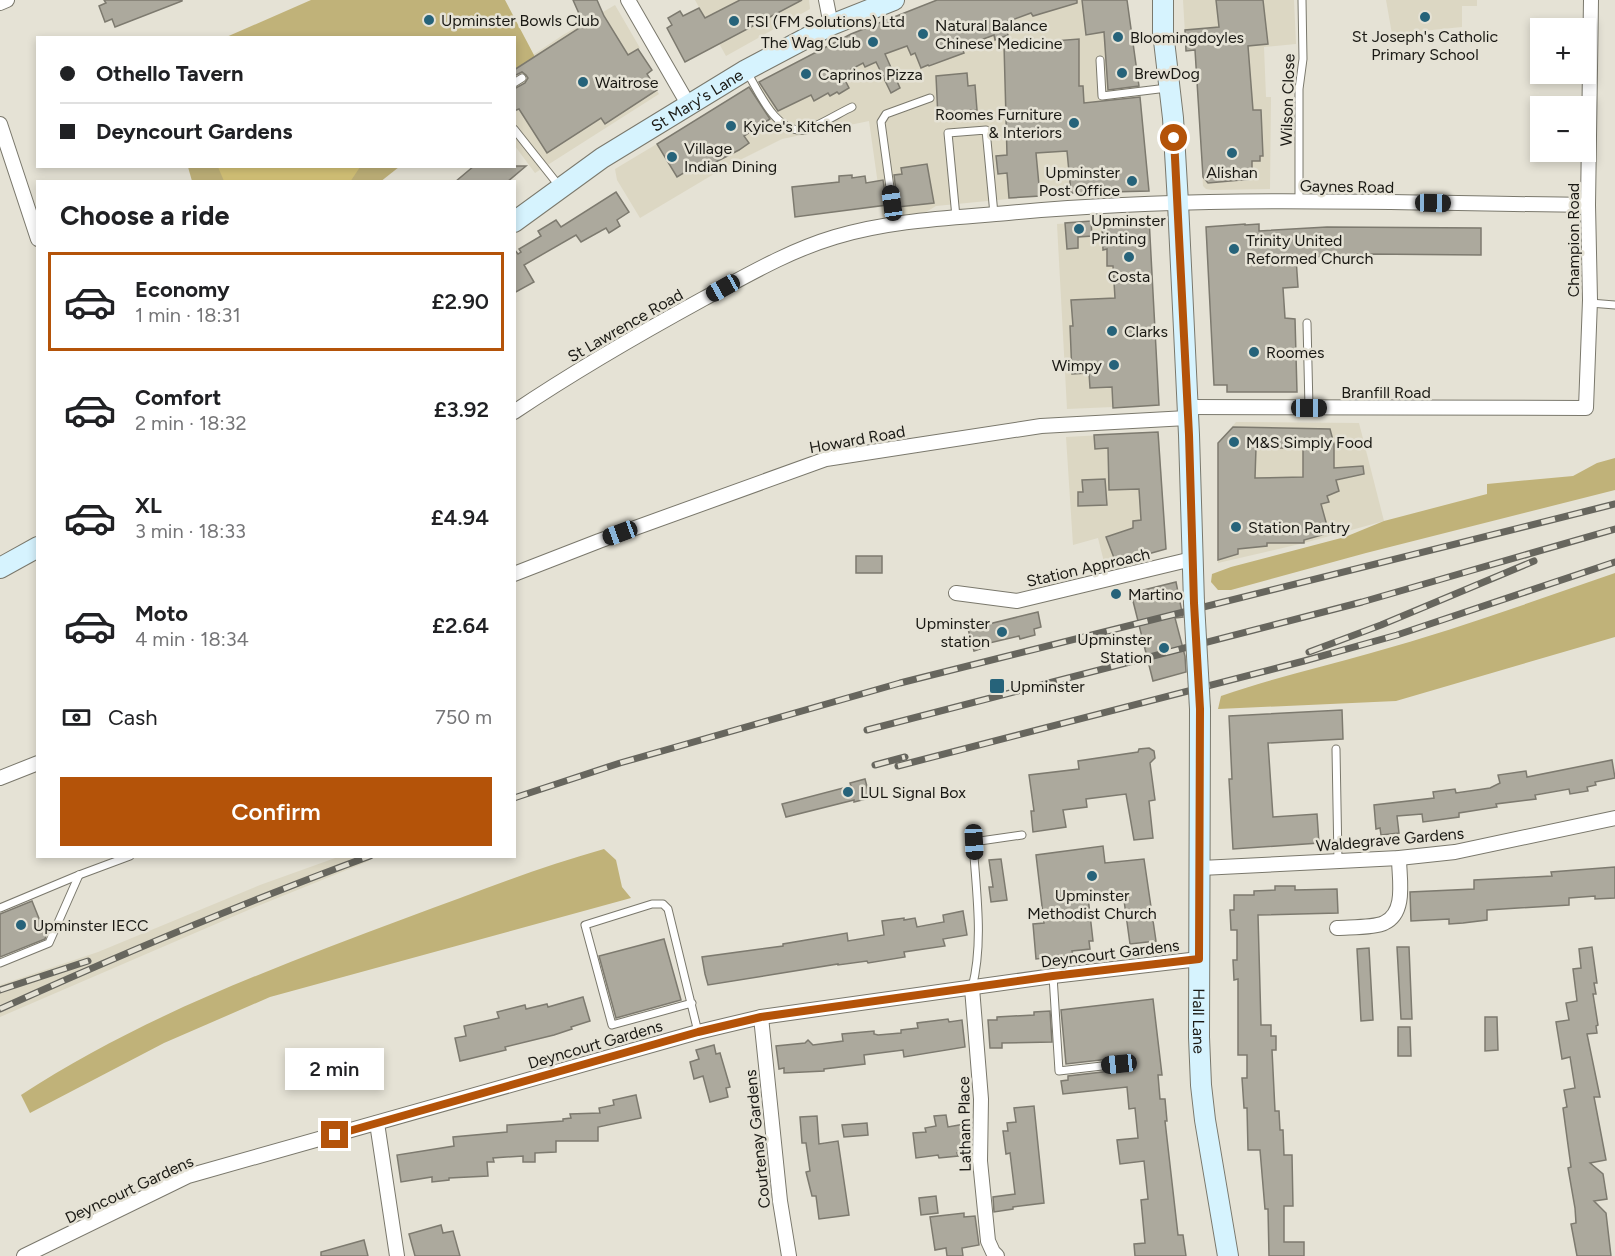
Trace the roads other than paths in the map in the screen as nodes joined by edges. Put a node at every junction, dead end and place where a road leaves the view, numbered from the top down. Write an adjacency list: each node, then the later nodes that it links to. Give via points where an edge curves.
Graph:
1 (7, 0): 8 (street)
2 (628, 0): 16 (street)
3 (826, 0): 9 (street)
4 (1163, 0): 14 (street, Hall Lane)
5 (1302, 0): 21 (lane, Wilson Close)
6 (1592, 0): 23 (street, Champion Road)
7 (888, 1): 9 (street, St Mary's Lane)
8 (0, 3)
9 (831, 25): 11 (street, St Mary's Lane)
10 (1100, 60): 14 (lane, via 1102,96)
11 (746, 70): 16 (street, St Mary's Lane); 17 (lane, via 776,118 792,128 805,130)
12 (522, 78): 13 (lane)
13 (516, 82)
14 (1169, 87): 22 (street, Hall Lane)
15 (930, 98): 27 (lane, via 886,114 881,122)
16 (688, 104): 20 (street, St Mary's Lane)
17 (852, 107)
18 (0, 123): 28 (street)
19 (516, 132): 20 (lane)
20 (560, 187): 26 (street, St Mary's Lane)
21 (1299, 201): 22 (street, Gaynes Road); 23 (street, Gaynes Road)
22 (1178, 203): 24 (street, St Lawrence Road); 35 (street, Hall Lane)
23 (1588, 206): 29 (street, Champion Road)
24 (994, 214): 25 (street, St Lawrence Road); 25 (lane, via 986,130 948,133)
25 (956, 218): 27 (street, St Lawrence Road)
26 (516, 220)
27 (896, 224): 34 (street, St Lawrence Road, via 836,237 781,257 685,309)
28 (36, 233)
29 (1590, 303): 30 (lane); 33 (street, Champion Road)
30 (1615, 305)
31 (1307, 323): 32 (lane)
32 (1309, 408): 33 (street, Branfill Road); 35 (street, Branfill Road)
33 (1586, 408)
34 (516, 411)
35 (1187, 413): 37 (street, Hall Lane); 39 (street, Howard Road, via 1041,426 826,459)
36 (36, 548): 38 (street)
37 (1192, 559): 40 (street, Station Approach, via 1017,601); 49 (street, Hall Lane, bridge, via 1200,709)
38 (0, 568)
39 (516, 573)
40 (956, 593)
41 (1336, 749): 48 (lane)
42 (36, 764): 43 (street)
43 (0, 778)
44 (1615, 818): 47 (street, Waldegrave Gardens, via 1455,852)
45 (1022, 834): 56 (lane, via 974,842 978,964)
46 (125, 858): 50 (lane)
47 (1399, 858): 48 (street, Waldegrave Gardens); 52 (street, via 1400,897 1395,913 1384,923)
48 (1338, 861): 49 (street, Waldegrave Gardens)
49 (1201, 868): 53 (street, Hall Lane)
50 (79, 875): 51 (lane); 54 (lane, via 49,943)
51 (0, 908)
52 (1337, 928)
53 (1199, 959): 55 (street, Deyncourt Gardens); 67 (street, Hall Lane, via 1201,1085)
54 (0, 963)
55 (1053, 976): 56 (street, Deyncourt Gardens); 60 (lane, via 1059,1071)
56 (972, 988): 58 (street, Deyncourt Gardens); 66 (street, Latham Place, via 981,1099 980,1161 988,1241)
57 (692, 1003): 57 (lane, via 669,909 663,904 585,925 612,1025); 59 (lane)
58 (761, 1017): 59 (street, Deyncourt Gardens); 65 (street, Courtenay Gardens)
59 (698, 1032): 61 (street, Deyncourt Gardens)
60 (1119, 1064)
61 (377, 1123): 62 (street, Deyncourt Gardens, via 188,1176); 64 (street)
62 (46, 1251): 63 (street, Deyncourt Gardens)
63 (24, 1256)
64 (397, 1256)
65 (789, 1256)
66 (998, 1256)
67 (1228, 1256)

